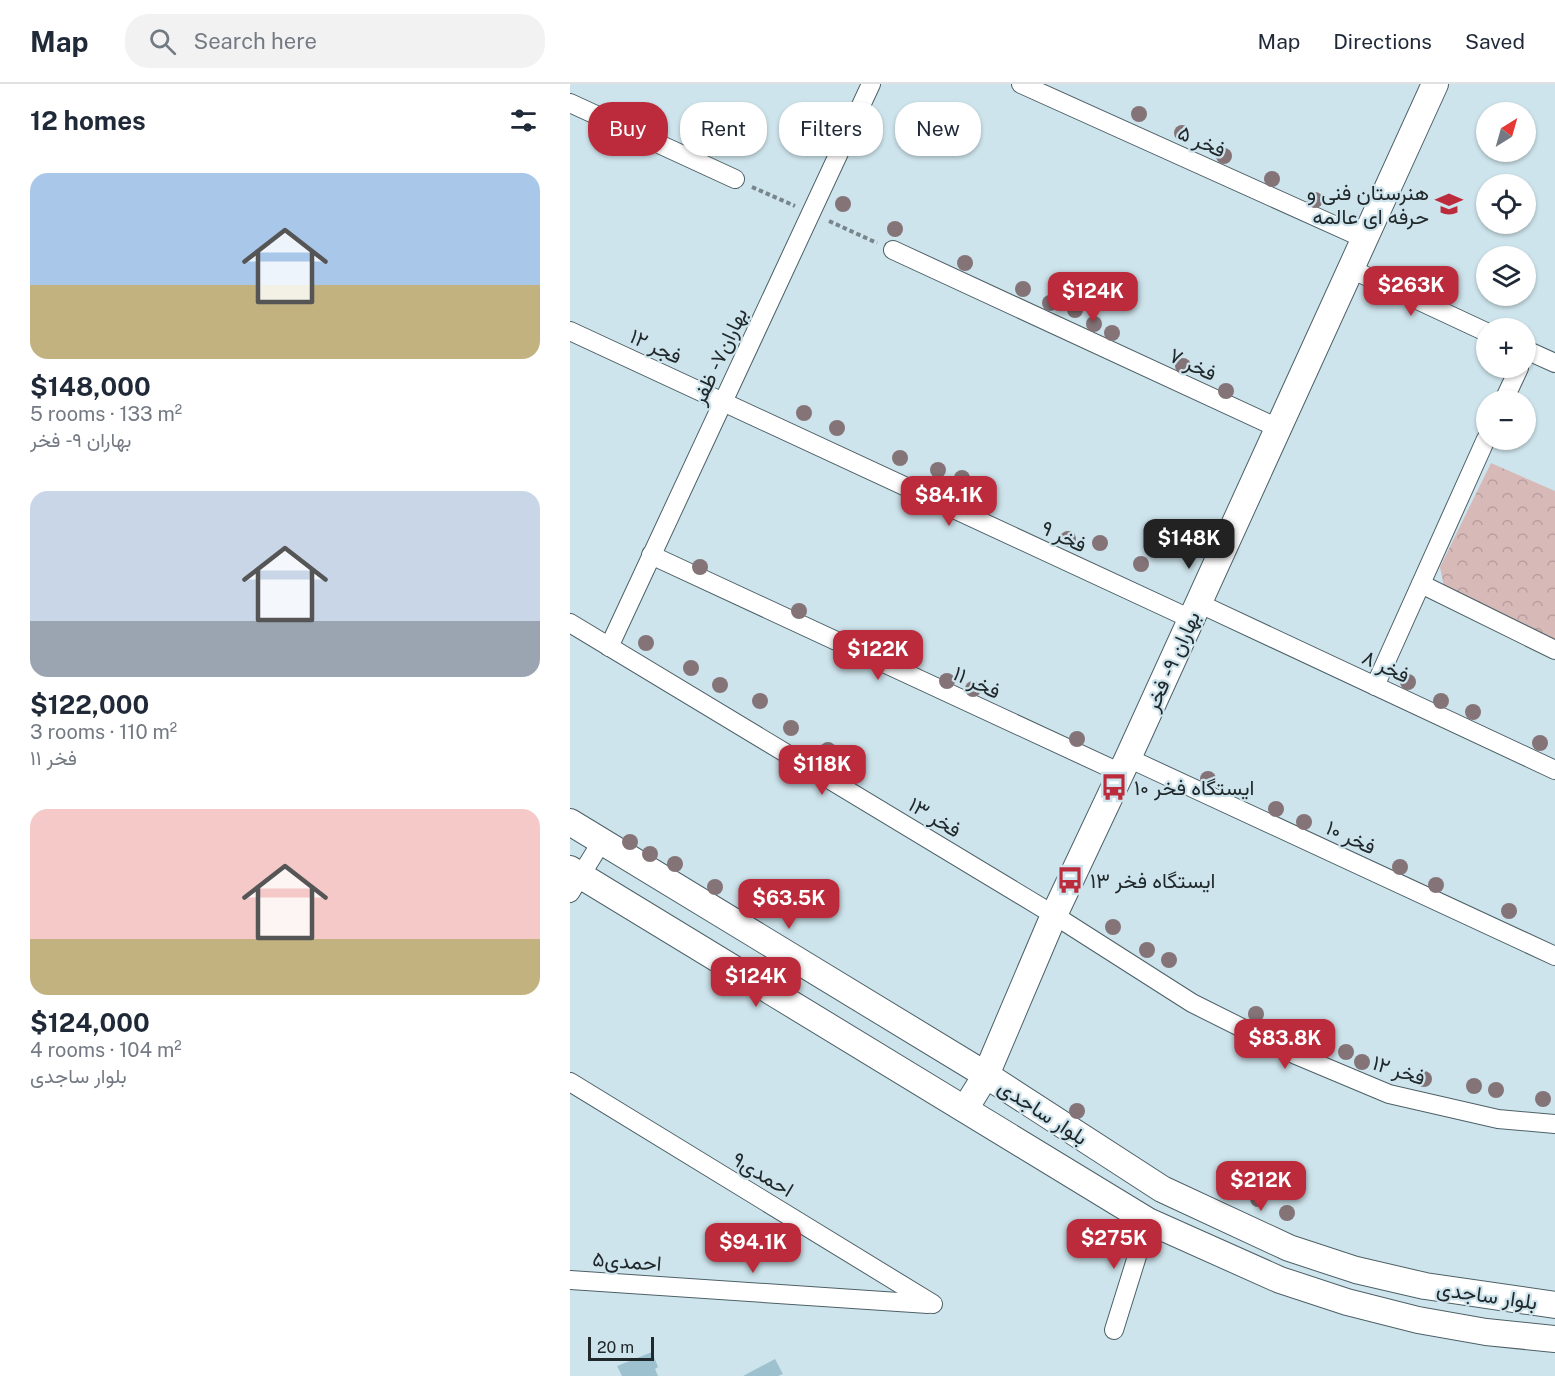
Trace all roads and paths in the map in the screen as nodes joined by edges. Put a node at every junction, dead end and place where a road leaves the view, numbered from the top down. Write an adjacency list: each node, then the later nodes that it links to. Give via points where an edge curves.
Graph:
1 (871, 84): 13 (street, بهاران۷ - ظفر)
2 (1021, 84): 6 (street, فخر ۵)
3 (1435, 84): 6 (main road, بهاران ۹ - فخر)
4 (570, 103): 5 (street)
5 (735, 179)
6 (1365, 239): 8 (main road, بهاران ۹ - فخر)
7 (894, 250): 14 (street, فخر ۷)
8 (1351, 269): 9 (street); 14 (main road, بهاران ۹ - فخر)
9 (1476, 327)
10 (570, 331): 13 (street, فجر ۱۲)
11 (1536, 355): 12 (street)
12 (1555, 363)
13 (723, 402): 16 (street, بهاران۷ - ظفر); 18 (street, فخر ۹)
14 (1278, 428): 18 (main road, بهاران ۹ - فخر)
15 (1481, 450): 17 (street)
16 (651, 555): 20 (street, بهاران۷ - ظفر); 23 (street, فخر ۱۱)
17 (1421, 584): 21 (street); 22 (street)
18 (1194, 611): 22 (street, فخر ۸); 23 (main road, بهاران ۹ - فخر)
19 (570, 623): 20 (street, فخر ۱۳)
20 (609, 646): 28 (street, فخر ۱۳)
21 (1555, 650)
22 (1375, 686): 24 (street, فخر ۸)
23 (1124, 766): 28 (main road, بهاران ۹ - فخر); 29 (street, فخر ۱۰)
24 (1555, 770)
25 (570, 822): 26 (main road, بلوار ساجدی)
26 (602, 841): 27 (street); 30 (main road, بلوار ساجدی)
27 (574, 879): 32 (main road, بلوار ساجدی)
28 (1054, 915): 30 (main road, بهاران ۹ - فخر); 33 (street, فخر ۱۲, via 1192,1003 1296,1055 1389,1094 1498,1119)
29 (1555, 956)
30 (986, 1075): 32 (main road, بهاران ۹ - فخر); 37 (main road, بلوار ساجدی, via 1162,1189 1289,1248 1356,1270 1425,1286)
31 (570, 1082): 36 (street, احمدی۹)
32 (965, 1109): 34 (main road, بلوار ساجدی)
33 (1555, 1124)
34 (1149, 1221): 38 (street); 39 (main road, بلوار ساجدی, via 1280,1280 1347,1302 1486,1332)
35 (570, 1280): 36 (street, احمدی۵)
36 (933, 1304)
37 (1555, 1305)
38 (1114, 1330)
39 (1555, 1338)

